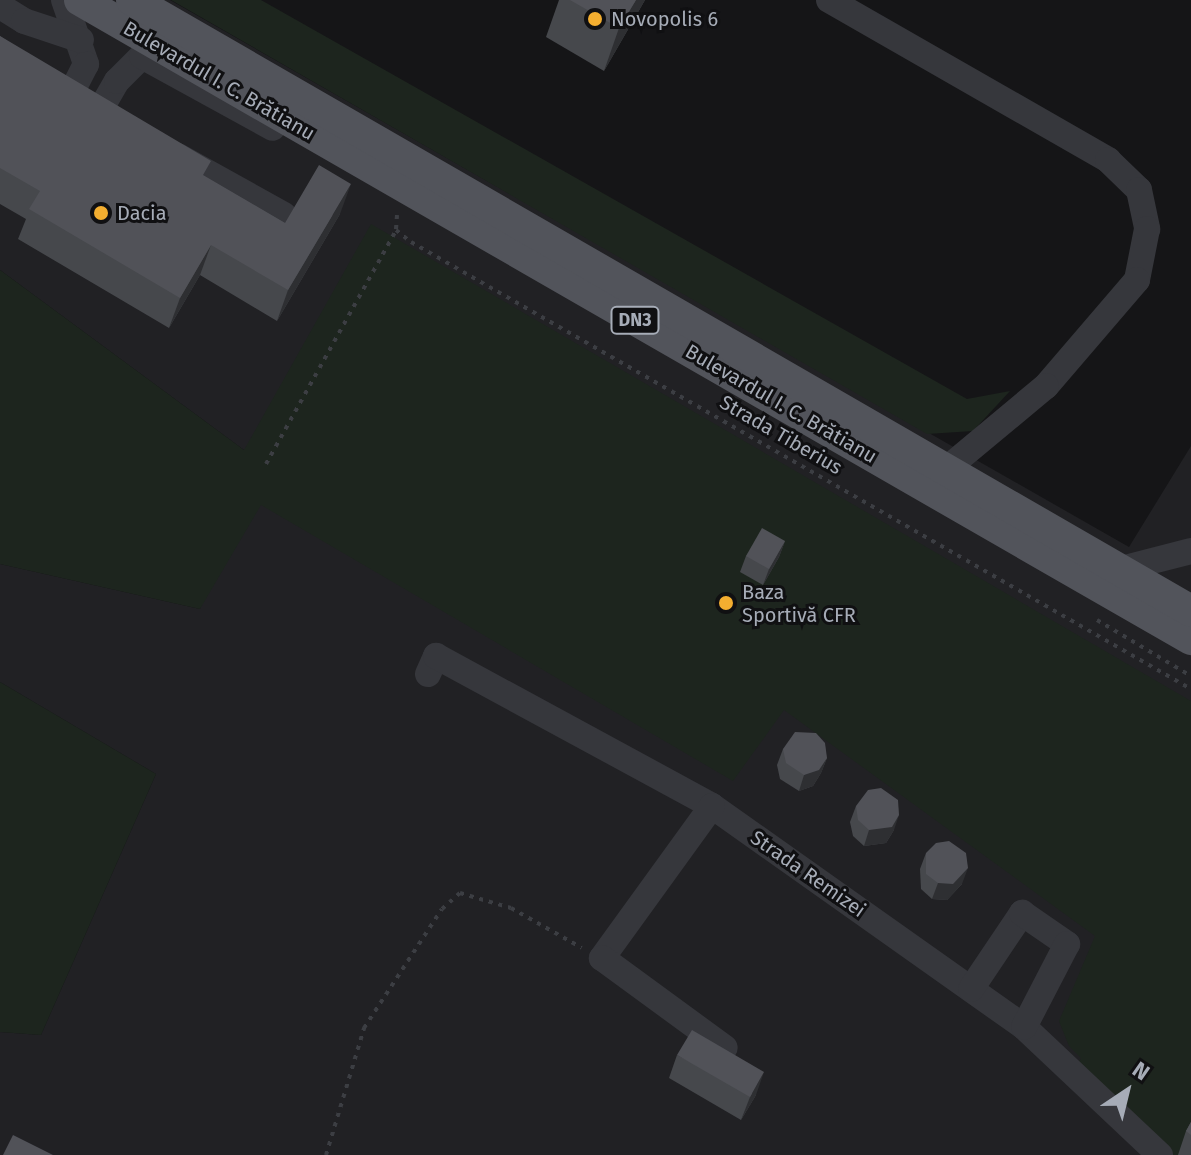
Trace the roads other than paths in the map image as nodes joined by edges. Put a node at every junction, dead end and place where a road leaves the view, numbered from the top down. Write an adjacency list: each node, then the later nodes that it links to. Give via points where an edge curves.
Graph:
1 (64, 0): 6 (lane)
2 (80, 0): 12 (main road, Bulevardul I. C. Brătianu / DN3)
3 (132, 0): 14 (main road, Bulevardul I. C. Brătianu / DN3)
4 (829, 0): 14 (lane, via 1108,160 1139,190 1147,229 1137,280 1046,386)
5 (0, 6): 6 (lane, via 24,21)
6 (81, 40): 8 (lane, via 86,64)
7 (42, 80): 8 (lane)
8 (70, 96): 9 (lane)
9 (99, 112): 10 (lane); 12 (lane, via 117,81 142,56 285,134)
10 (125, 127)
11 (152, 142): 13 (lane)
12 (398, 184): 18 (main road, Bulevardul I. C. Brătianu / DN3)
13 (284, 215)
14 (944, 471): 16 (main road, Bulevardul I. C. Brătianu / DN3)
15 (1191, 551): 16 (lane)
16 (1117, 570): 17 (main road, Bulevardul I. C. Brătianu / DN3)
17 (1191, 611)
18 (1191, 639)
19 (428, 674): 20 (lane, Strada Remizei, via 436,656)
20 (712, 806): 21 (lane, Strada Remizei); 23 (lane, via 602,958)
21 (971, 989): 22 (lane, Strada Remizei); 22 (lane, via 1022,913 1067,944)
22 (1024, 1027): 24 (lane, Strada Remizei)
23 (725, 1048)
24 (1160, 1155)

